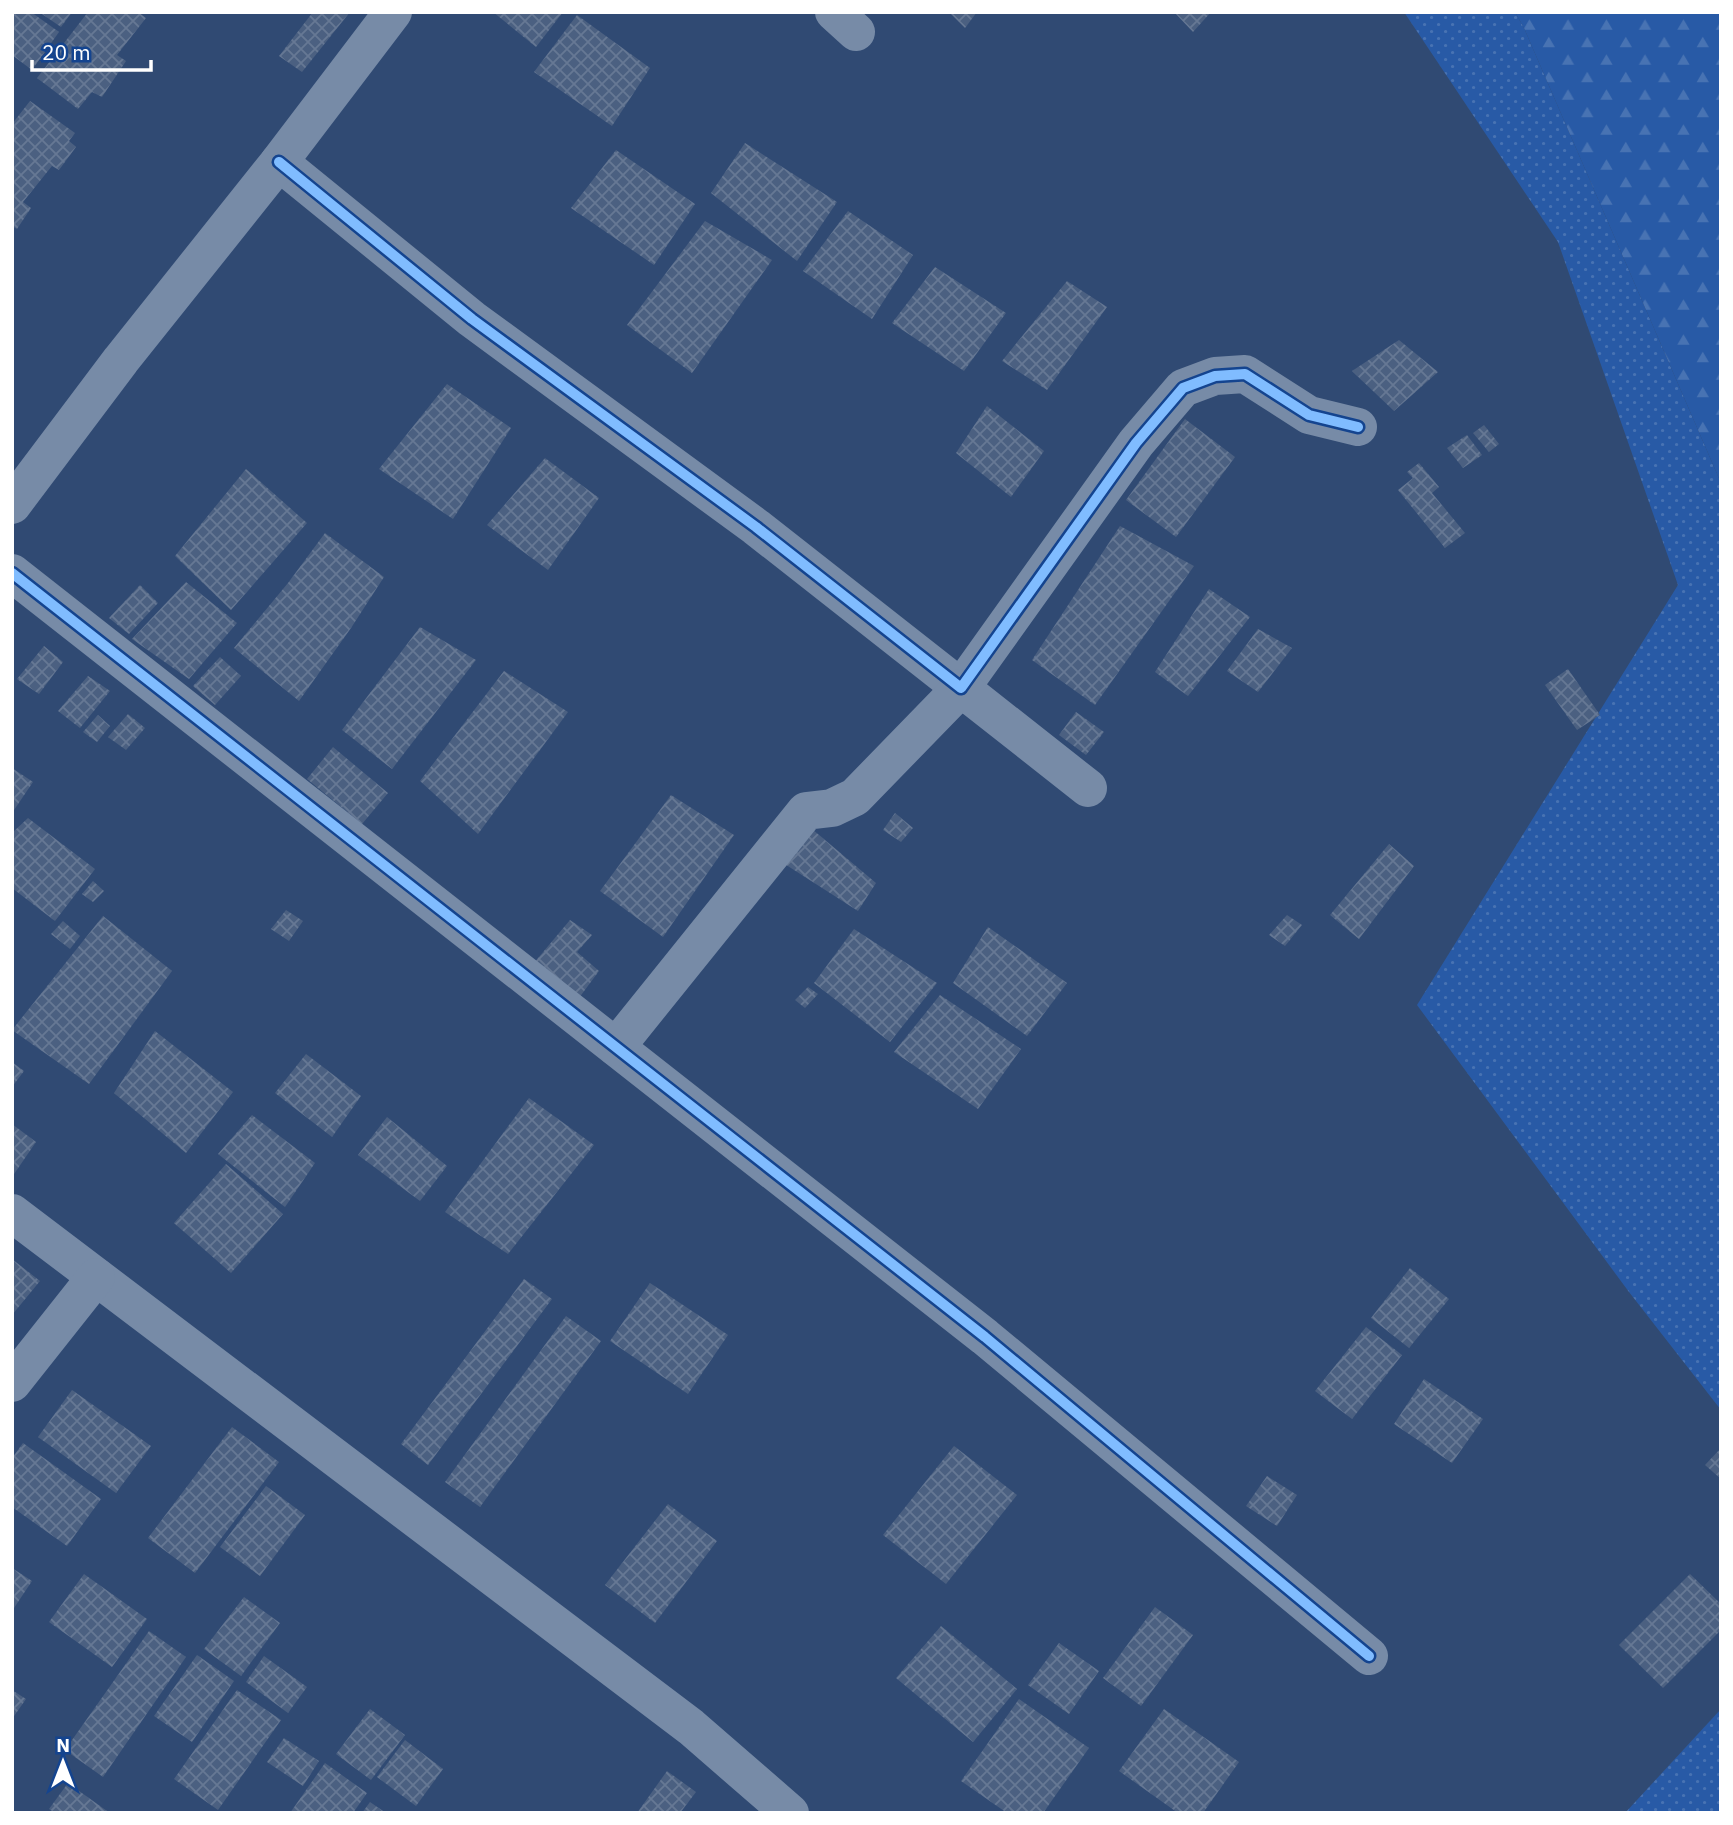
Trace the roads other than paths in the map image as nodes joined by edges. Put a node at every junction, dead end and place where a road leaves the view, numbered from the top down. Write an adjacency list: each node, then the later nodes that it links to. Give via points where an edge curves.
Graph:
1 (393, 12): 2 (street)
2 (279, 162): 4 (street); 6 (street, via 472,319 756,527)
3 (1358, 427): 6 (street, via 1309,415 1245,374 1215,376 1183,388 1136,443)
4 (12, 505)
5 (12, 573): 8 (street)
6 (961, 688): 7 (street); 8 (street, via 855,797 832,808 806,811)
7 (1088, 788)
8 (616, 1047): 12 (street, via 985,1337)
9 (12, 1213): 10 (street)
10 (96, 1277): 11 (street); 13 (street, via 691,1727)
11 (12, 1384)
12 (1369, 1656)
13 (790, 1813)

